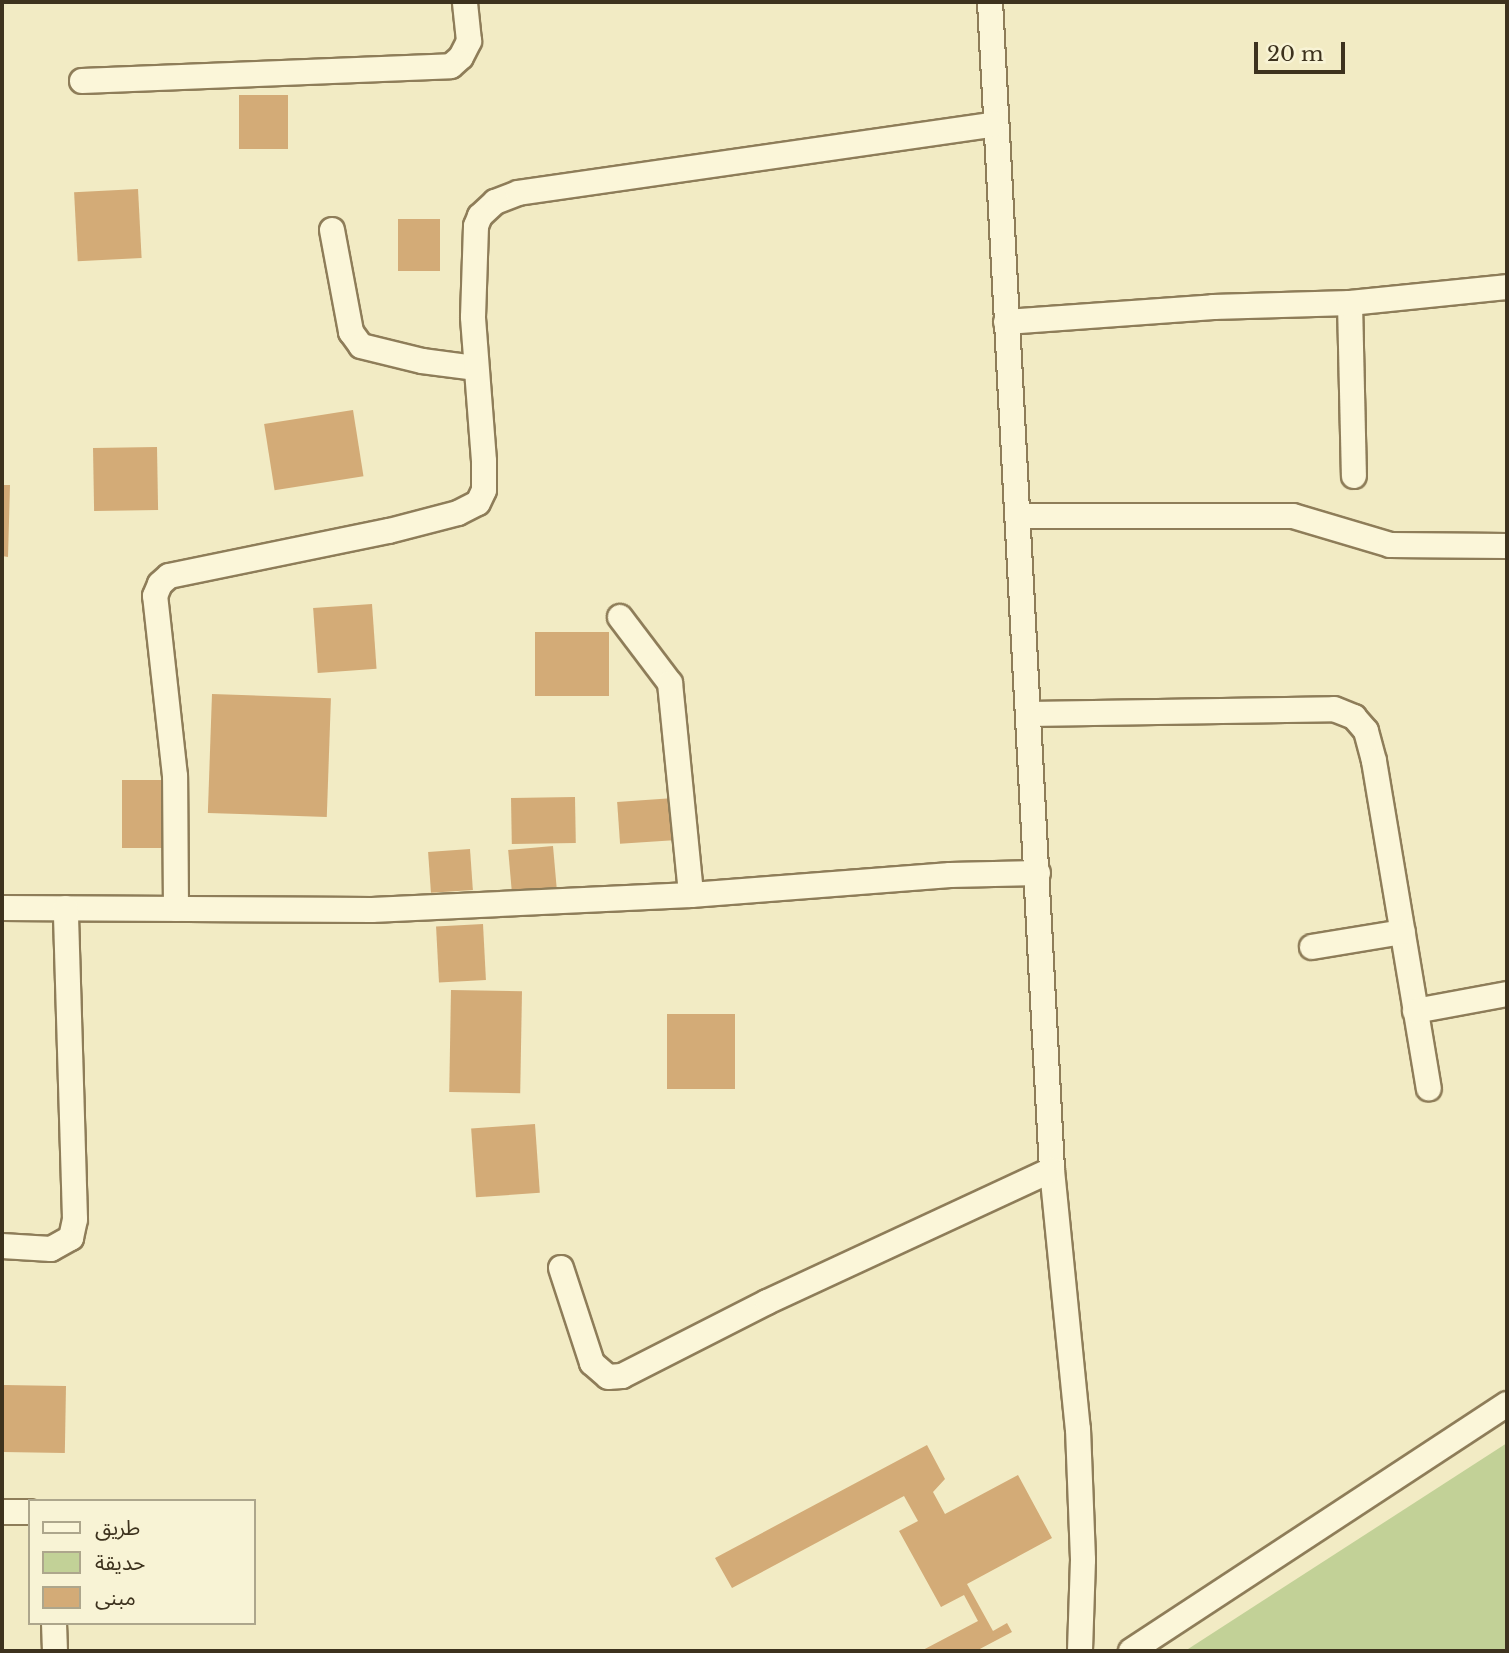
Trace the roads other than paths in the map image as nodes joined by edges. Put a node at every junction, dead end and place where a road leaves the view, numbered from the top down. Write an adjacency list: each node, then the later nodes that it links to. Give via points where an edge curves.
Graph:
1 (465, 2): 3 (street, via 469,41 451,66)
2 (990, 2): 4 (street)
3 (82, 81)
4 (995, 124): 8 (street); 9 (street, via 531,191 495,202 476,226)
5 (332, 230): 9 (street, via 351,332 361,346)
6 (1507, 287): 7 (street)
7 (1350, 303): 8 (street); 10 (street)
8 (1006, 321): 11 (street)
9 (475, 368): 19 (street, via 484,461 484,490 478,503 458,513 389,531 169,576 160,584 155,596 174,776)
10 (1354, 476)
11 (1018, 516): 12 (street, via 1293,516 1390,545); 14 (street)
12 (1507, 546)
13 (620, 617): 16 (street, via 670,683)
14 (1029, 714): 15 (street); 20 (street, via 1334,709 1354,717 1366,731 1374,761)
15 (1038, 873): 16 (street, via 950,875); 25 (street)
16 (691, 895): 19 (street, via 372,910)
17 (2, 908): 18 (street)
18 (66, 908): 19 (street); 26 (street, via 75,1219 71,1238 51,1249)
19 (176, 909)
20 (1403, 932): 21 (street); 23 (street)
21 (1312, 947)
22 (1507, 993): 23 (street)
23 (1415, 1011): 24 (street)
24 (1429, 1088)
25 (1052, 1170): 27 (street, via 767,1302 622,1376 608,1377 592,1363); 33 (street, via 1078,1429 1083,1560)
26 (2, 1247)
27 (561, 1268)
28 (1507, 1404): 34 (street)
29 (2, 1512): 30 (street)
30 (28, 1512)
31 (54, 1625): 32 (street)
32 (55, 1651)
33 (1080, 1651)
34 (1131, 1651)

